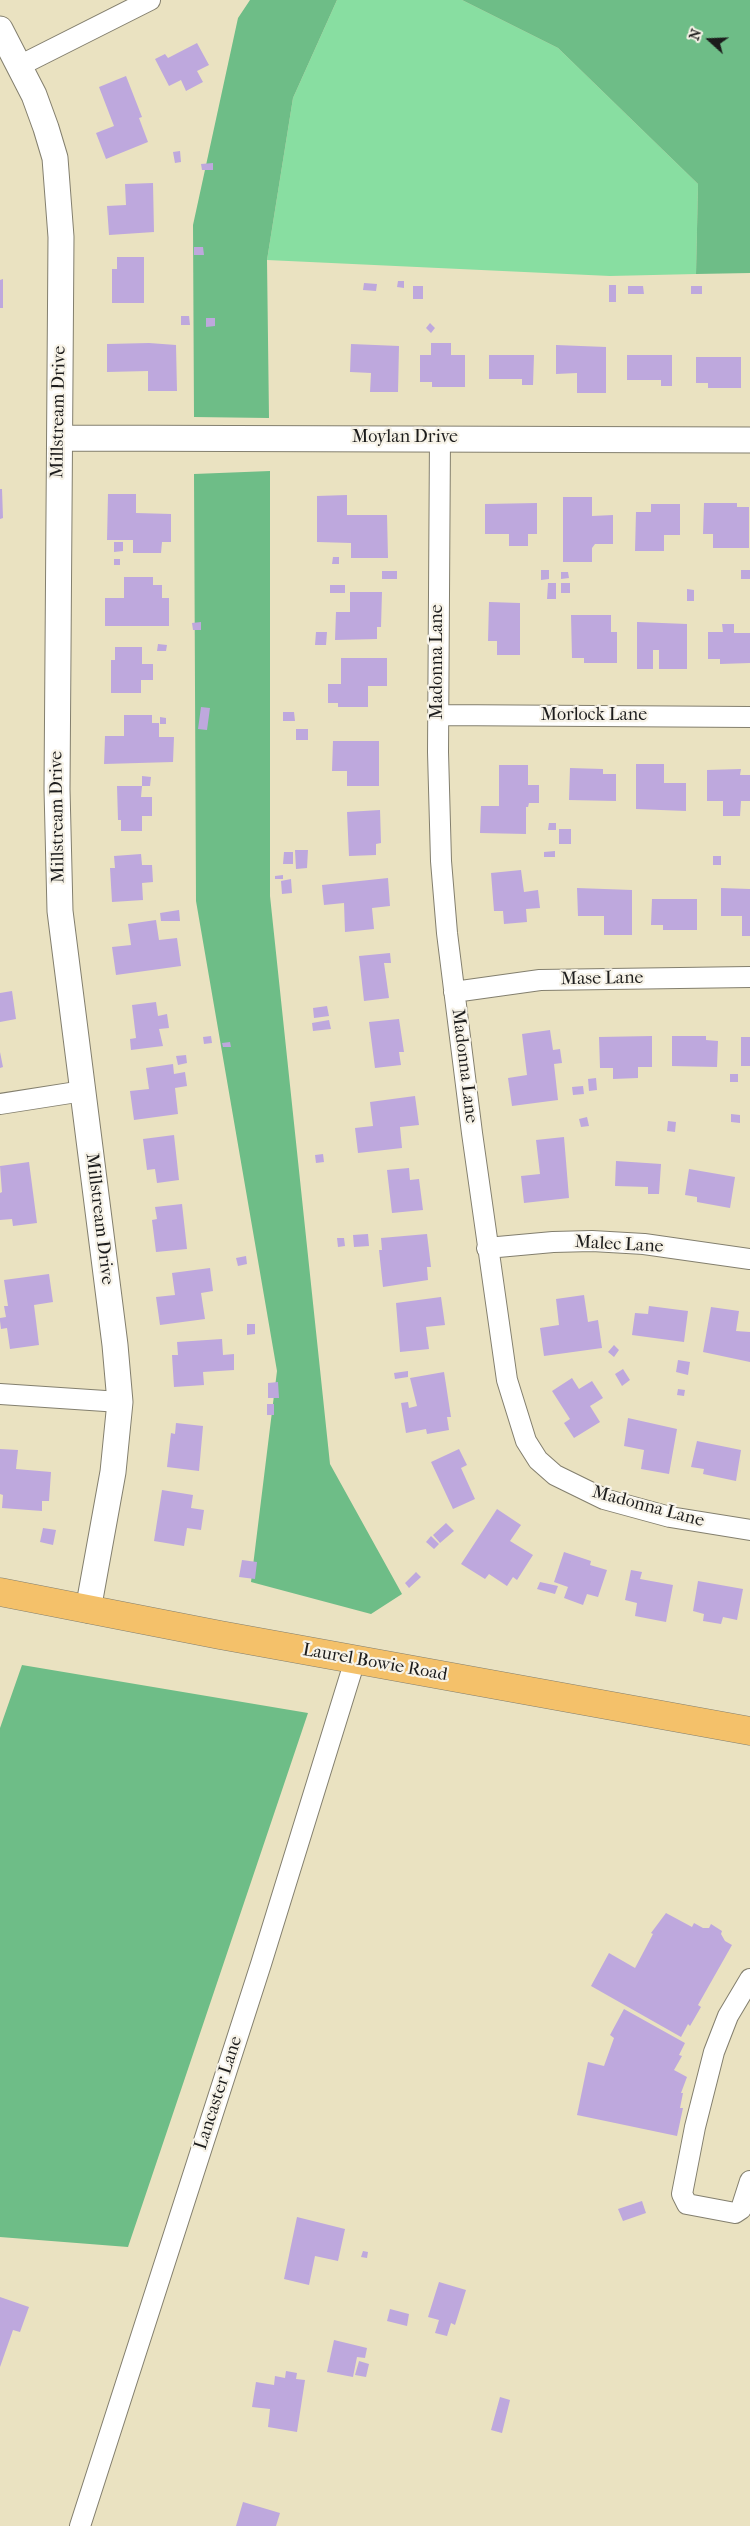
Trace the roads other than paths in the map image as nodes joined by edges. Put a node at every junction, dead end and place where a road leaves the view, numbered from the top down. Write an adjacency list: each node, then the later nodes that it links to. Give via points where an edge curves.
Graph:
1 (150, 0): 3 (street)
2 (0, 29): 3 (street, Millstream Drive)
3 (19, 66): 5 (street, Millstream Drive, via 46,128 58,181 61,237)
4 (440, 437): 5 (street, Moylan Drive); 6 (street, Moylan Drive); 7 (street, Madonna Lane)
5 (60, 438): 11 (street, Millstream Drive, via 60,911)
6 (750, 440)
7 (438, 715): 8 (street, Morlock Lane); 10 (street, Madonna Lane, via 441,861)
8 (750, 717)
9 (750, 977): 10 (street, Mase Lane, via 540,980)
10 (454, 992): 13 (street, Madonna Lane)
11 (83, 1091): 12 (street); 16 (street, Millstream Drive)
12 (0, 1104)
13 (487, 1248): 14 (street, Malec Lane, via 592,1241 644,1244); 17 (street, Madonna Lane, via 507,1380 526,1441 538,1460 555,1475 604,1500 670,1517)
14 (750, 1259)
15 (0, 1394): 16 (street)
16 (120, 1402): 19 (street, Millstream Drive, via 114,1472)
17 (750, 1530)
18 (0, 1592): 19 (main road, Laurel Bowie Road)
19 (88, 1610): 20 (main road, Laurel Bowie Road)
20 (355, 1660): 21 (main road, Laurel Bowie Road); 24 (street, Lancaster Lane)
21 (750, 1731)
22 (750, 1979): 23 (street, via 728,2016 714,2052 682,2194 687,2204 735,2212 741,2209)
23 (750, 2181)
24 (80, 2526)

